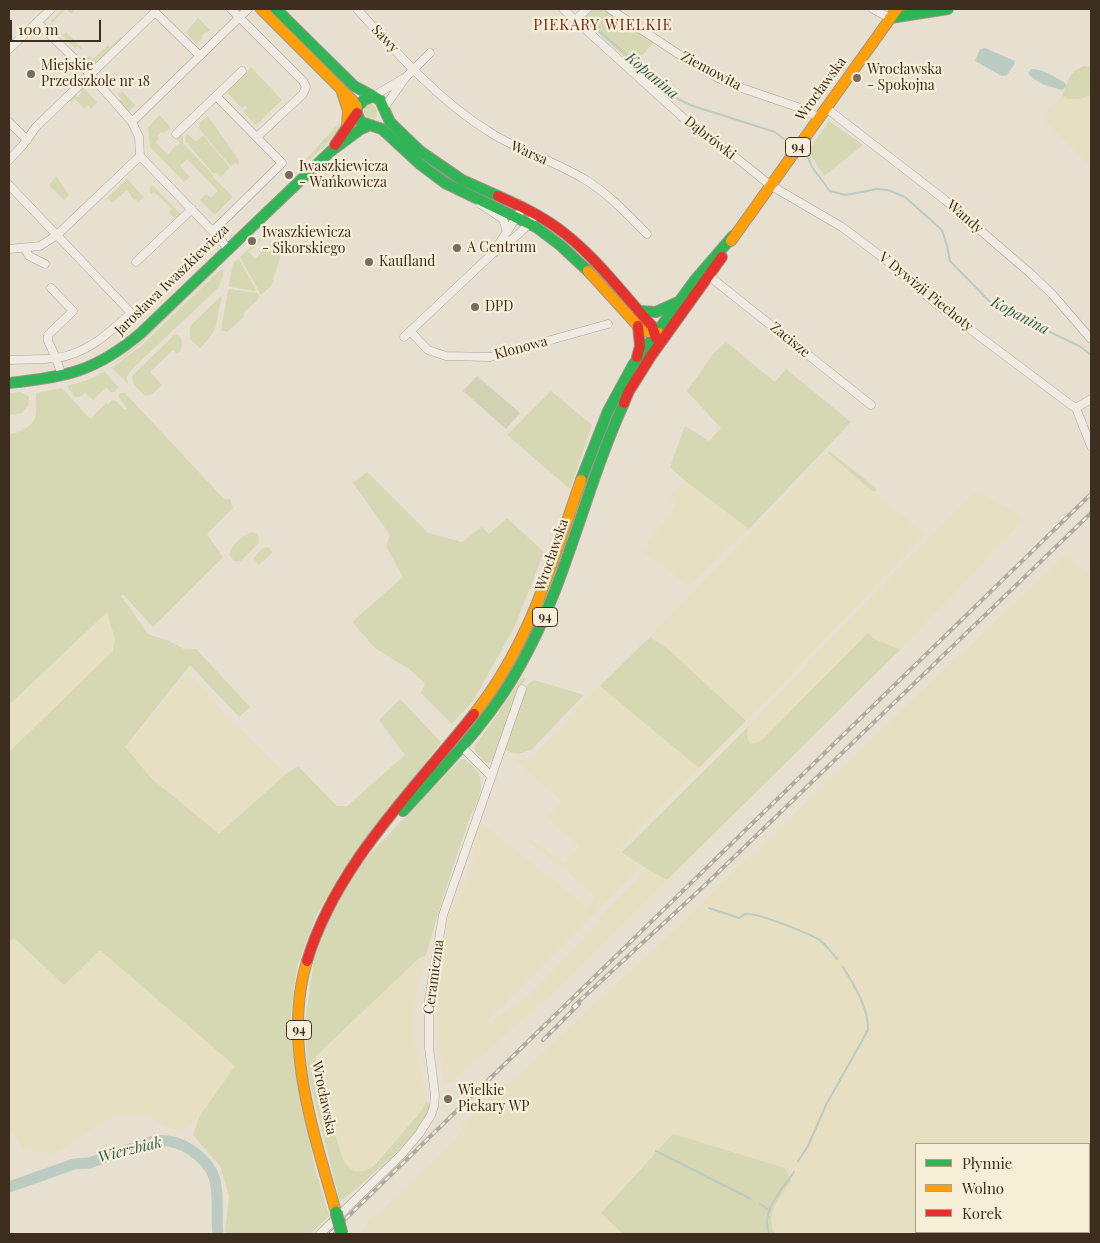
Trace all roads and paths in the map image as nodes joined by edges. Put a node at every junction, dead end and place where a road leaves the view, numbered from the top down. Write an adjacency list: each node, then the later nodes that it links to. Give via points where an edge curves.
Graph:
1 (51, 9): 17 (street)
2 (231, 9): 15 (street)
3 (248, 9): 15 (street)
4 (261, 9): 25 (main road)
5 (276, 9): 27 (main road, via 354,86)
6 (357, 9): 21 (street, Sawy)
7 (562, 9): 16 (street, Dąbrówki)
8 (587, 9): 16 (street)
9 (610, 9): 30 (street, Ziemowita, via 714,76 806,110)
10 (873, 9): 13 (street)
11 (901, 9): 14 (main road)
12 (948, 9): 14 (main road)
13 (894, 14): 14 (main road); 30 (main road, Wrocławska / 94)
14 (916, 14)
15 (240, 17): 20 (street); 36 (street, via 306,87 303,94)
16 (576, 20): 42 (street, Dąbrówki, via 700,133 724,148)
17 (37, 22): 18 (street); 23 (street)
18 (9, 49)
19 (430, 53): 21 (street)
20 (200, 56): 23 (street, via 154,12); 32 (street)
21 (412, 69): 24 (street); 49 (street, Warsa, via 486,130 596,187)
22 (242, 71): 26 (street)
23 (90, 74): 32 (street); 37 (street)
24 (406, 77): 27 (street); 28 (street)
25 (340, 88): 29 (main road); 33 (main road, via 348,110)
26 (216, 96): 35 (street); 36 (street)
27 (374, 96): 28 (main road); 29 (main road, via 364,100)
28 (384, 109): 34 (main road, via 379,122); 45 (main road, via 394,126 434,162)
29 (357, 110): 33 (main road, Jarosława Iwaszkiewicza); 34 (main road, via 359,120)
30 (823, 113): 42 (main road, Wrocławska / 94); 68 (street, Wandy, via 945,200 1024,267)
31 (9, 122): 37 (street)
32 (132, 122): 39 (street, via 139,137)
33 (347, 126): 38 (main road, Jarosława Iwaszkiewicza)
34 (369, 126): 38 (main road, Jarosława Iwaszkiewicza); 43 (main road, via 382,130 435,176)
35 (178, 133)
36 (256, 137): 47 (street, via 282,163)
37 (27, 140): 40 (street)
38 (330, 151): 54 (main road, Jarosława Iwaszkiewicza)
39 (140, 156): 44 (street); 50 (street)
40 (9, 160)
41 (9, 185): 50 (street)
42 (770, 186): 51 (main road, Wrocławska / 94); 77 (street, V Dywizji Piechoty, via 842,227 939,306)
43 (473, 198): 45 (main road); 48 (street, via 503,219)
44 (192, 210): 47 (street); 56 (street)
45 (520, 212): 46 (main road); 48 (street)
46 (533, 219): 55 (street, via 508,244); 61 (main road, via 557,228 576,244); 63 (main road, via 572,255)
47 (213, 231): 54 (street)
48 (507, 232): 55 (street)
49 (647, 234)
50 (57, 235): 52 (street, via 40,246); 70 (street, via 133,315 96,343)
51 (733, 236): 58 (main road, Wrocławska / 94); 60 (main road, Wrocławska / 94)
52 (24, 248): 53 (street); 57 (street, via 29,256)
53 (9, 249)
54 (227, 249): 73 (main road, Jarosława Iwaszkiewicza, via 122,349 96,365)
55 (492, 254): 65 (street)
56 (136, 262)
57 (44, 264)
58 (709, 276): 64 (main road, Wrocławska / 94); 76 (street, Zacisze)
59 (51, 288): 70 (street, via 73,311 48,335)
60 (678, 302): 61 (main road, via 656,312); 66 (main road, Wrocławska / 94)
61 (640, 311): 66 (main road)
62 (608, 324): 65 (street, Klonowa, via 490,357 446,356 428,350)
63 (638, 326): 66 (main road); 71 (main road, via 640,346)
64 (671, 328): 66 (main road); 69 (main road, Wrocławska / 94)
65 (410, 330): 67 (street)
66 (655, 333): 69 (main road); 71 (main road, Wrocławska / 94)
67 (404, 337)
68 (1091, 339)
69 (652, 356): 80 (main road, Wrocławska / 94, via 629,391 617,417 538,634 501,698)
70 (56, 358): 72 (street); 73 (street)
71 (637, 359): 82 (main road, Wrocławska / 94, via 619,387 602,425 538,605 512,658 479,708)
72 (9, 360)
73 (62, 376): 74 (main road, Jarosława Iwaszkiewicza)
74 (9, 383)
75 (1091, 398): 77 (street)
76 (871, 405)
77 (1076, 408): 78 (street)
78 (1091, 446)
79 (522, 689): 81 (street, Ceramiczna)
80 (462, 747): 81 (street); 82 (main road, Wrocławska / 94)
81 (491, 776): 83 (street, Ceramiczna, via 443,915 435,958 428,1023 435,1095 431,1115 402,1154)
82 (359, 858): 84 (main road, Wrocławska / 94, bridge, via 332,897 315,933 300,995 302,1075)
83 (320, 1234)
84 (342, 1234)

